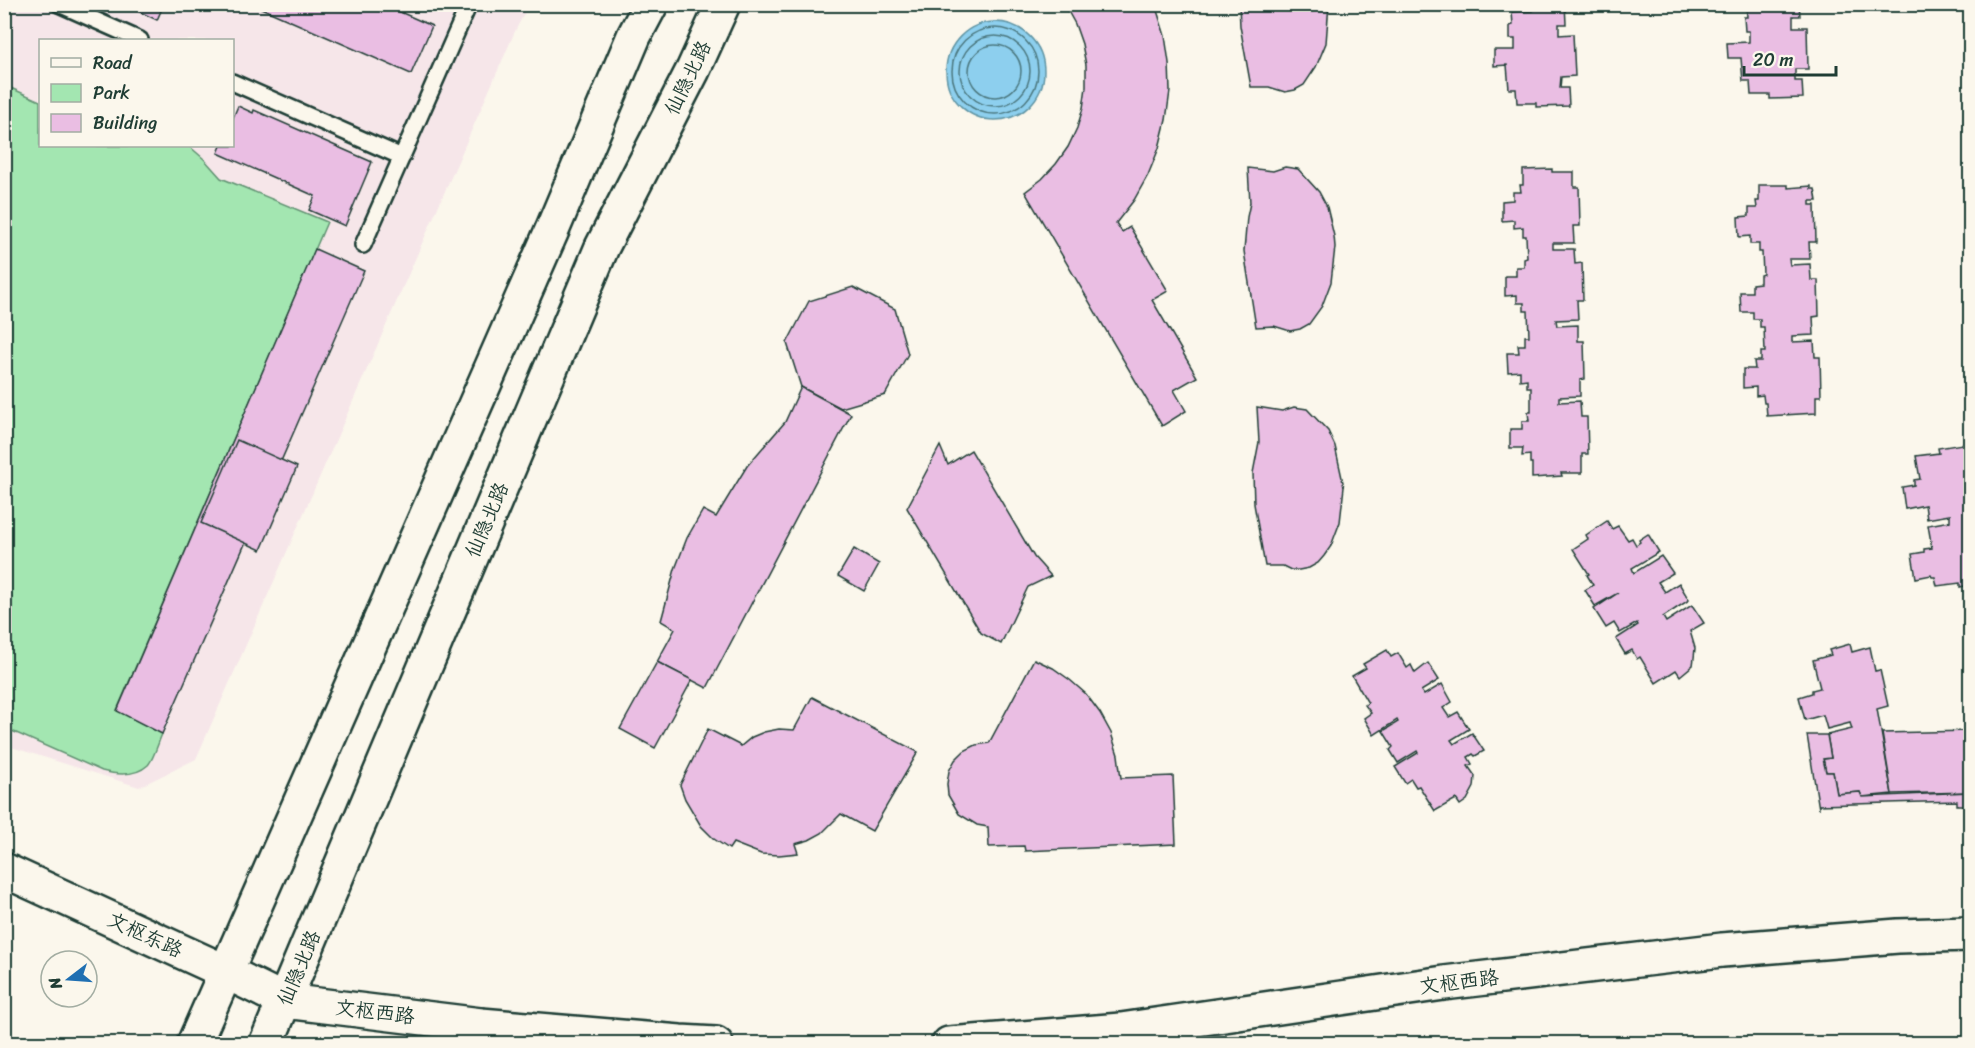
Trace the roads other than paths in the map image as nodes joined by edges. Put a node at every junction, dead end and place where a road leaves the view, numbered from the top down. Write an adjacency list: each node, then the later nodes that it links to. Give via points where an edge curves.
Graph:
1 (59, 4): 5 (lane)
2 (470, 4): 7 (lane)
3 (651, 4): 11 (main road)
4 (723, 4): 12 (main road, 仙隐北路, via 602,247)
5 (138, 39)
6 (234, 83): 7 (lane)
7 (402, 157): 8 (lane)
8 (363, 245)
9 (4, 870): 11 (main road, 文枢东路)
10 (1971, 934): 16 (main road, 文枢西路, via 1722,950 1444,983 1121,1030)
11 (226, 972): 12 (main road, 文枢东路); 13 (main road)
12 (285, 1001): 14 (main road, 仙隐北路); 15 (main road, 文枢西路, via 481,1025)
13 (194, 1044)
14 (266, 1044)
15 (716, 1044)
16 (949, 1044)

